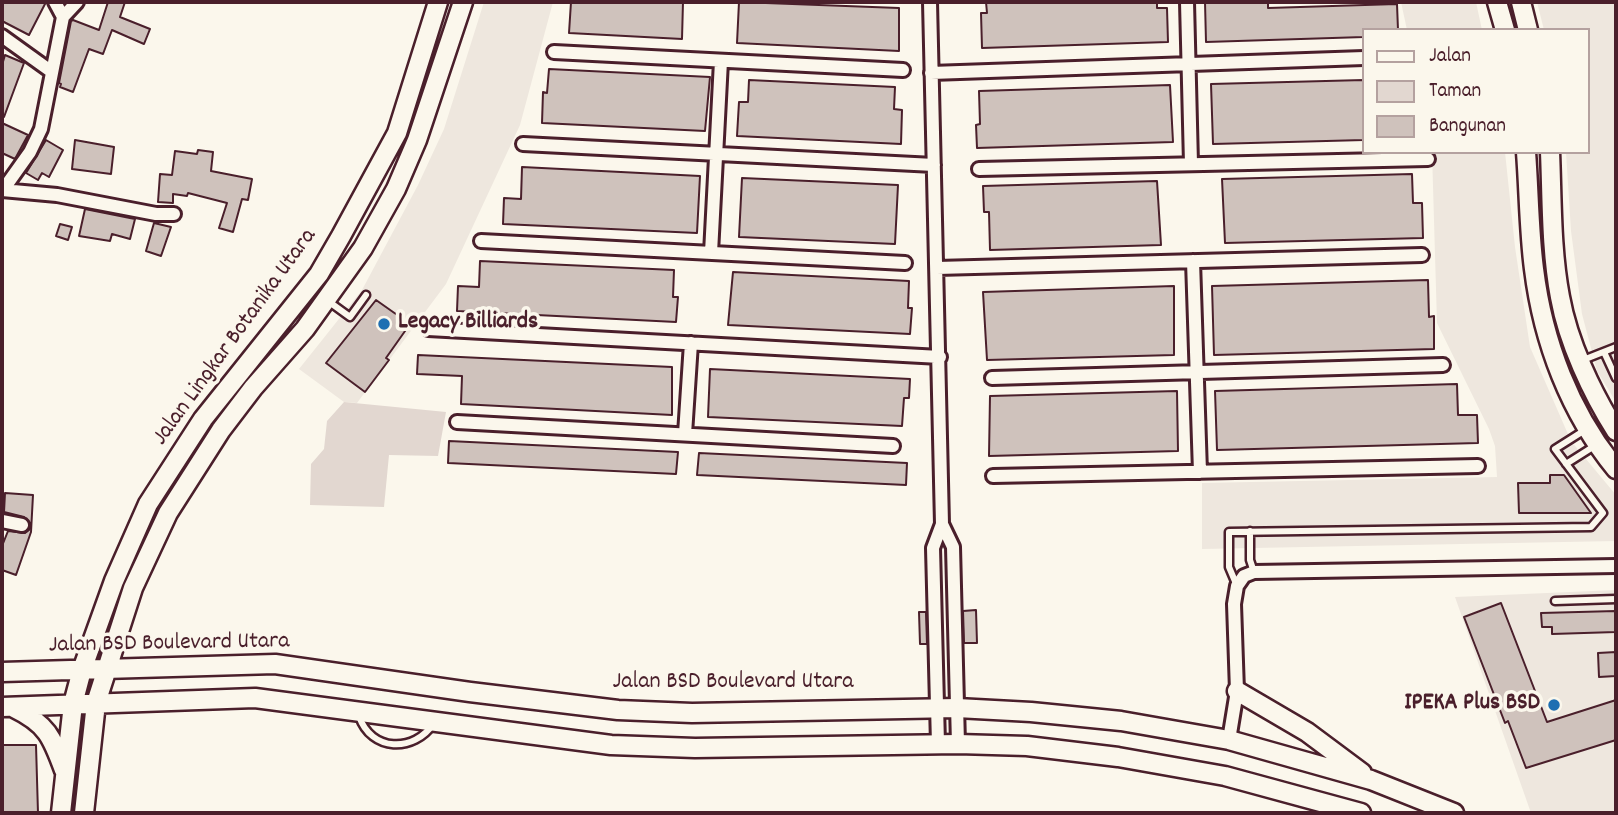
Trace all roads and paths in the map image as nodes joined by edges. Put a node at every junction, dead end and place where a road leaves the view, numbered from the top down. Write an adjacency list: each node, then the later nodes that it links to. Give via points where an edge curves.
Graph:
1 (55, 2): 9 (street)
2 (77, 2): 9 (street)
3 (438, 2): 15 (main road, Jalan Lingkar Botanika Utara)
4 (463, 2): 18 (main road, Jalan Lingkar Botanika Utara)
5 (930, 2): 21 (street)
6 (1187, 2): 17 (street)
7 (1497, 2): 10 (main road)
8 (1521, 2): 11 (main road)
9 (63, 18): 20 (street)
10 (1504, 28)
11 (1528, 28)
12 (2, 36): 20 (street)
13 (554, 52): 16 (street)
14 (1362, 58): 17 (street)
15 (422, 59): 18 (main road); 72 (main road, Jalan Lingkar Botanika Utara, via 397,133 318,274 203,419 148,504)
16 (721, 61): 19 (street); 23 (street)
17 (1188, 65): 21 (street); 27 (street)
18 (443, 66): 39 (main road, Jalan Lingkar Botanika Utara, via 396,189)
19 (903, 70)
20 (52, 72): 30 (street, via 41,129)
21 (932, 73): 28 (street)
22 (523, 144): 23 (street)
23 (716, 154): 28 (street); 33 (street)
24 (1526, 154): 51 (main road, via 1538,301 1564,383)
25 (1550, 154): 45 (main road, via 1559,289 1564,317)
26 (1428, 159): 27 (street)
27 (1191, 164): 29 (street)
28 (934, 165): 37 (street)
29 (979, 169)
30 (2, 190): 31 (street)
31 (174, 214)
32 (481, 241): 33 (street)
33 (711, 253): 36 (street)
34 (1422, 255): 35 (street)
35 (1193, 261): 37 (street); 47 (street)
36 (905, 263)
37 (937, 268): 44 (street)
38 (366, 295): 39 (lane, via 351,317)
39 (327, 300): 73 (main road, Jalan Lingkar Botanika Utara, via 221,430 168,513 133,589)
40 (428, 329): 41 (street)
41 (691, 344): 44 (street); 53 (street)
42 (1616, 347): 43 (lane)
43 (1604, 352): 45 (lane); 49 (lane)
44 (940, 357): 62 (street)
45 (1581, 360): 52 (main road)
46 (1443, 365): 47 (street)
47 (1197, 372): 48 (street); 59 (street)
48 (992, 378)
49 (1616, 378)
50 (457, 422): 53 (street)
51 (1587, 429): 54 (main road); 56 (lane, via 1555,449)
52 (1616, 431)
53 (685, 435): 55 (street)
54 (1598, 444): 56 (lane); 58 (main road)
55 (893, 446)
56 (1566, 464): 64 (lane, via 1603,513 1591,527)
57 (1478, 466): 59 (street)
58 (1616, 469)
59 (1200, 471): 60 (street)
60 (993, 475)
61 (2, 521): 63 (street)
62 (942, 524): 67 (street, via 933,548); 68 (street, via 953,547)
63 (22, 525)
64 (1250, 531): 66 (lane); 69 (lane, via 1229,531 1229,567)
65 (1616, 566): 66 (street)
66 (1254, 572): 69 (street)
67 (934, 586): 68 (street); 80 (street)
68 (954, 586): 79 (street)
69 (1237, 586): 75 (street)
70 (1616, 599): 71 (lane)
71 (1555, 601)
72 (82, 670): 73 (main road, Jalan BSD Boulevard Utara); 74 (main road, Jalan BSD Boulevard Utara); 77 (main road, Jalan Lingkar Botanika Utara)
73 (106, 670): 76 (main road, Jalan Lingkar Botanika Utara); 80 (main road, Jalan BSD Boulevard Utara, via 275,664 618,710)
74 (2, 672)
75 (1237, 691): 83 (street); 87 (main road, via 1307,732)
76 (96, 703): 77 (main road); 81 (main road, via 255,698); 89 (main road, Jalan Lingkar Botanika Utara)
77 (72, 704): 78 (main road); 86 (main road, Jalan Lingkar Botanika Utara)
78 (6, 706): 86 (main road, via 46,728)
79 (957, 708): 80 (main road, Jalan BSD Boulevard Utara); 83 (main road, Jalan BSD Boulevard Utara, via 1121,722); 85 (street)
80 (937, 709): 84 (street)
81 (357, 711): 82 (main road); 82 (lane, via 369,734 392,745 418,740)
82 (435, 722): 84 (main road, via 611,745)
83 (1229, 740): 87 (main road, Jalan BSD Boulevard Utara)
84 (938, 744): 85 (main road)
85 (958, 744): 90 (main road, via 1027,746 1118,757 1225,776)
86 (65, 774): 88 (main road, Jalan Lingkar Botanika Utara)
87 (1371, 780): 91 (main road, Jalan BSD Boulevard Utara)
88 (61, 813)
89 (84, 813)
90 (1362, 813)
91 (1454, 813)

